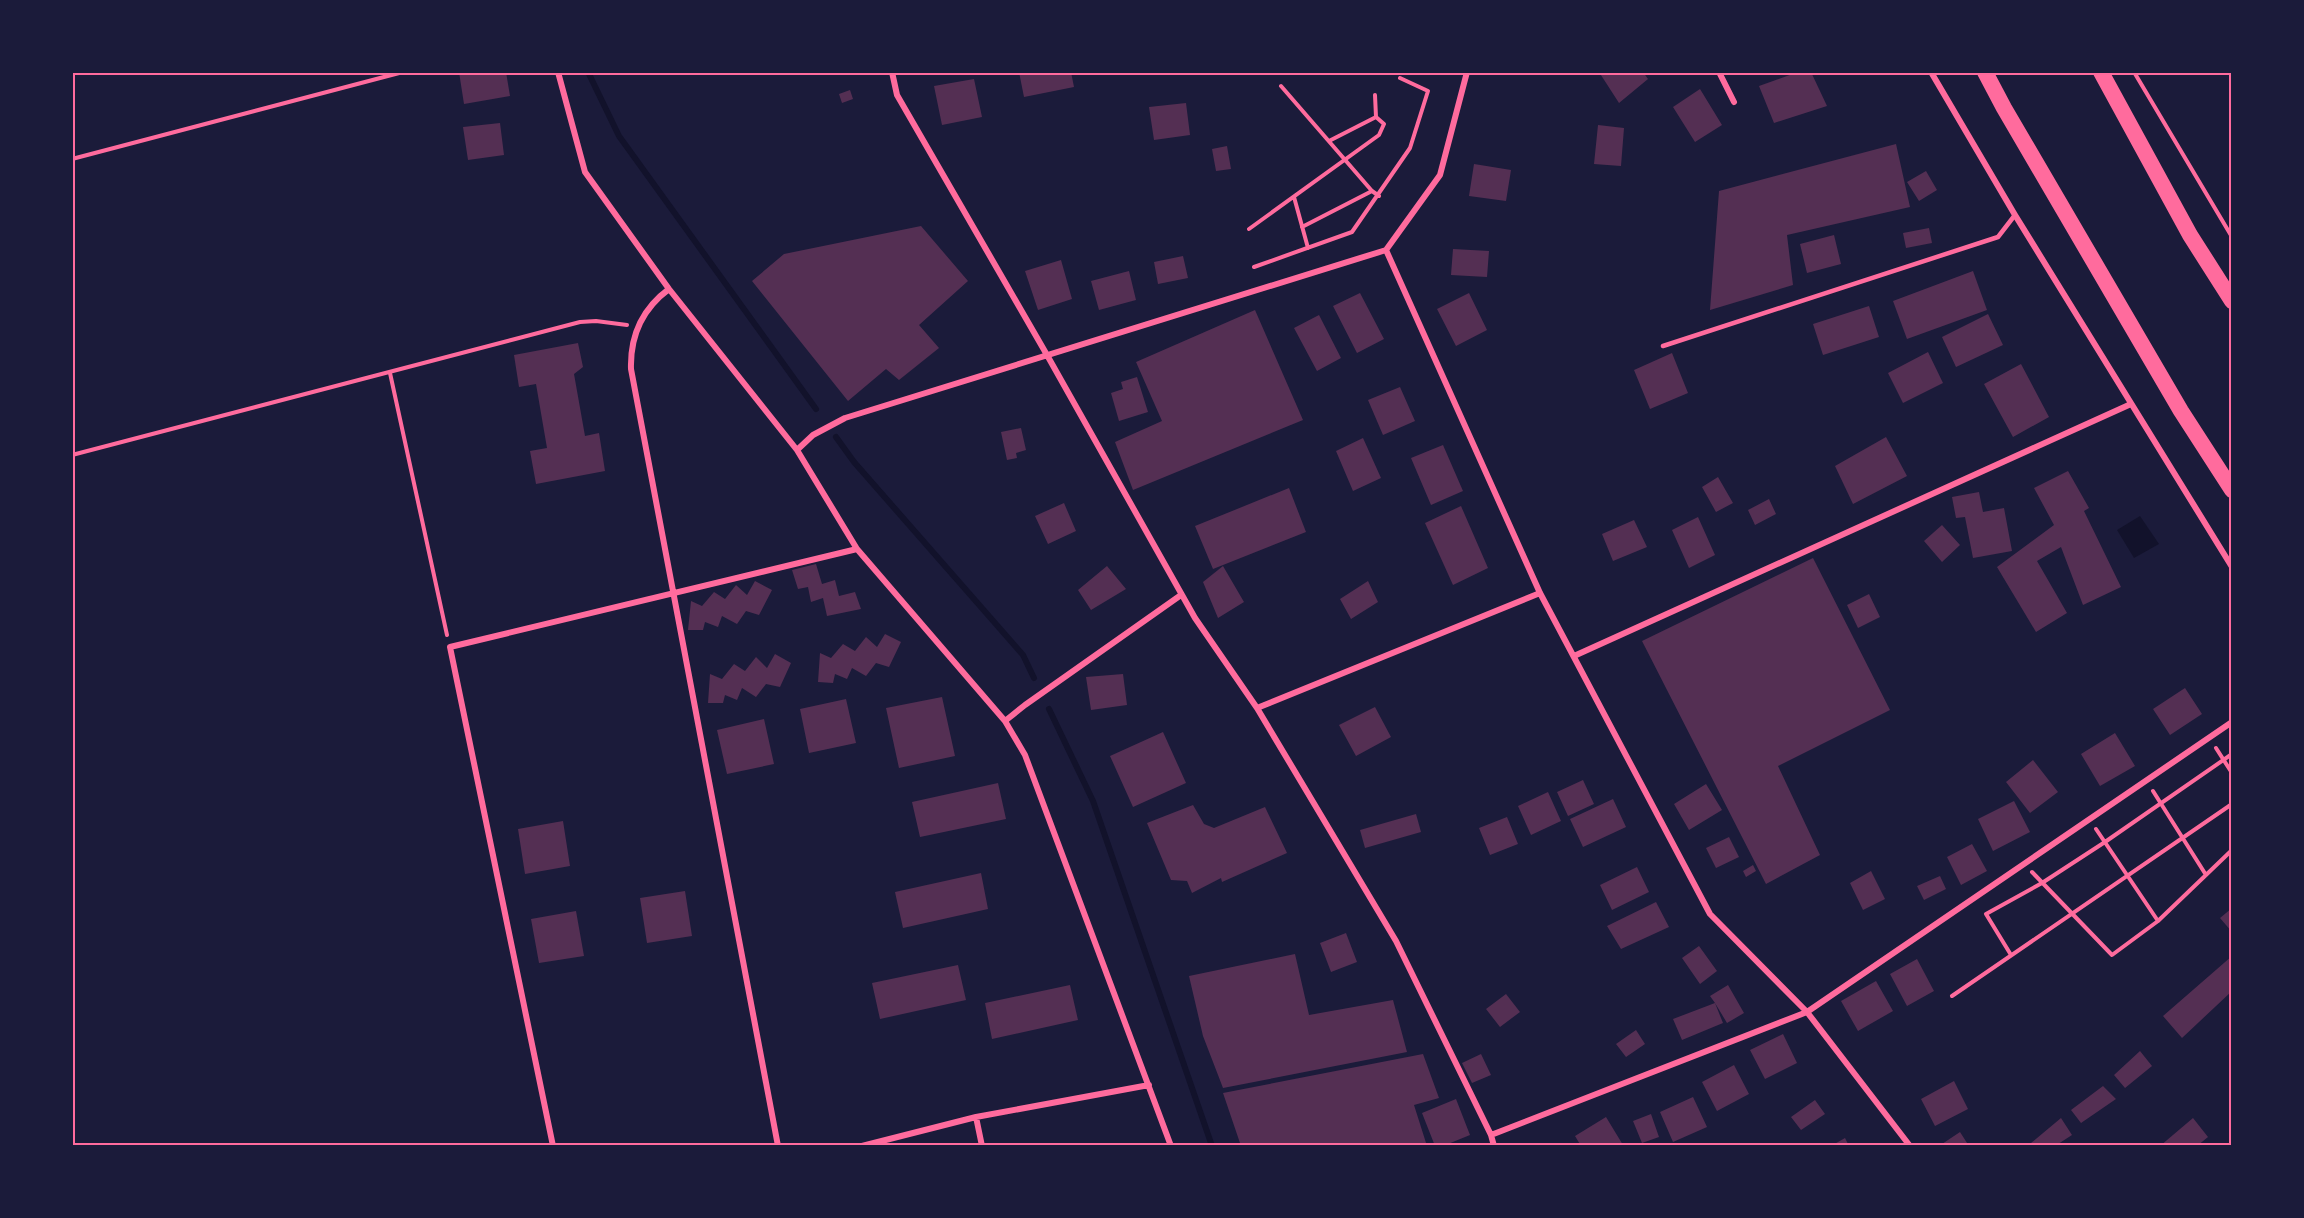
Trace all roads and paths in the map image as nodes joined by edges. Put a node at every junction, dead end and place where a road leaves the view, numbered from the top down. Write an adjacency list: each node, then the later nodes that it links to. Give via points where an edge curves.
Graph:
1 (403, 72): 16 (path)
2 (558, 72): 28 (street, via 585,172)
3 (892, 72): 32 (street, via 897,95)
4 (1467, 72): 26 (street, via 1440,175)
5 (1719, 72): 13 (street)
6 (1931, 72): 21 (street)
7 (1985, 72): 37 (highway, via 2176,403)
8 (2101, 72): 29 (highway, via 2190,235)
9 (2134, 72): 24 (path)
10 (1400, 78): 19 (path, via 1428,91 1410,148)
11 (1281, 86): 15 (path)
12 (1375, 95): 14 (path)
13 (1734, 102)
14 (1376, 117): 15 (path); 17 (path, via 1384,124 1379,135)
15 (1329, 141): 17 (path)
16 (72, 159)
17 (1345, 160): 18 (path); 20 (path)
18 (1372, 191): 19 (path); 22 (path)
19 (1379, 196): 25 (path, via 1353,232)
20 (1294, 197): 22 (path); 23 (path)
21 (2015, 215): 31 (lane, via 1998,237); 34 (street)
22 (1302, 227): 25 (path)
23 (1249, 229)
24 (2232, 237)
25 (1308, 248): 27 (path)
26 (1386, 250): 32 (street); 40 (street)
27 (1254, 267)
28 (669, 288): 30 (street, via 650,305); 35 (street)
29 (2232, 301)
30 (636, 328): 33 (path, via 613,322 580,322); 41 (street, via 631,369)
31 (1663, 346)
32 (1047, 355): 35 (street, via 844,418 813,435); 42 (street)
33 (390, 373): 36 (path); 43 (path)
34 (2131, 404): 39 (street); 44 (street)
35 (797, 450): 38 (street)
36 (72, 455)
37 (2232, 490)
38 (857, 549): 41 (street); 46 (street)
39 (2232, 567)
40 (1540, 593): 44 (street); 45 (street)
41 (672, 595): 43 (street); 72 (street)
42 (1181, 595): 45 (street); 46 (street)
43 (450, 647): 71 (street)
44 (1574, 656): 67 (street, via 1710,914)
45 (1257, 708): 70 (street, via 1396,941)
46 (1005, 721): 68 (street, via 1025,755)
47 (2232, 722): 48 (street)
48 (2209, 737): 50 (path); 52 (street)
49 (2232, 754): 50 (path)
50 (2223, 760): 51 (path); 53 (path)
51 (2232, 773)
52 (2146, 780): 53 (path); 55 (street)
53 (2162, 804): 56 (path); 57 (path)
54 (2232, 804): 56 (path)
55 (2089, 818): 57 (path); 59 (street)
56 (2182, 838): 60 (path); 61 (path)
57 (2105, 842): 61 (path); 62 (path)
58 (2232, 850): 60 (path)
59 (2023, 863): 62 (path); 67 (street)
60 (2206, 874): 64 (path)
61 (2128, 875): 63 (path); 64 (path)
62 (2042, 883): 63 (path); 65 (path, via 1986,914)
63 (2072, 914): 64 (path, via 2112,956); 65 (path)
64 (2158, 921)
65 (2011, 955): 66 (path)
66 (1952, 996)
67 (1807, 1011): 70 (street); 77 (street)
68 (1149, 1085): 69 (street); 75 (street)
69 (976, 1117): 73 (street); 74 (street)
70 (1491, 1135): 76 (street)
71 (553, 1146)
72 (778, 1146)
73 (862, 1146)
74 (982, 1146)
75 (1171, 1146)
76 (1494, 1146)
77 (1911, 1146)

